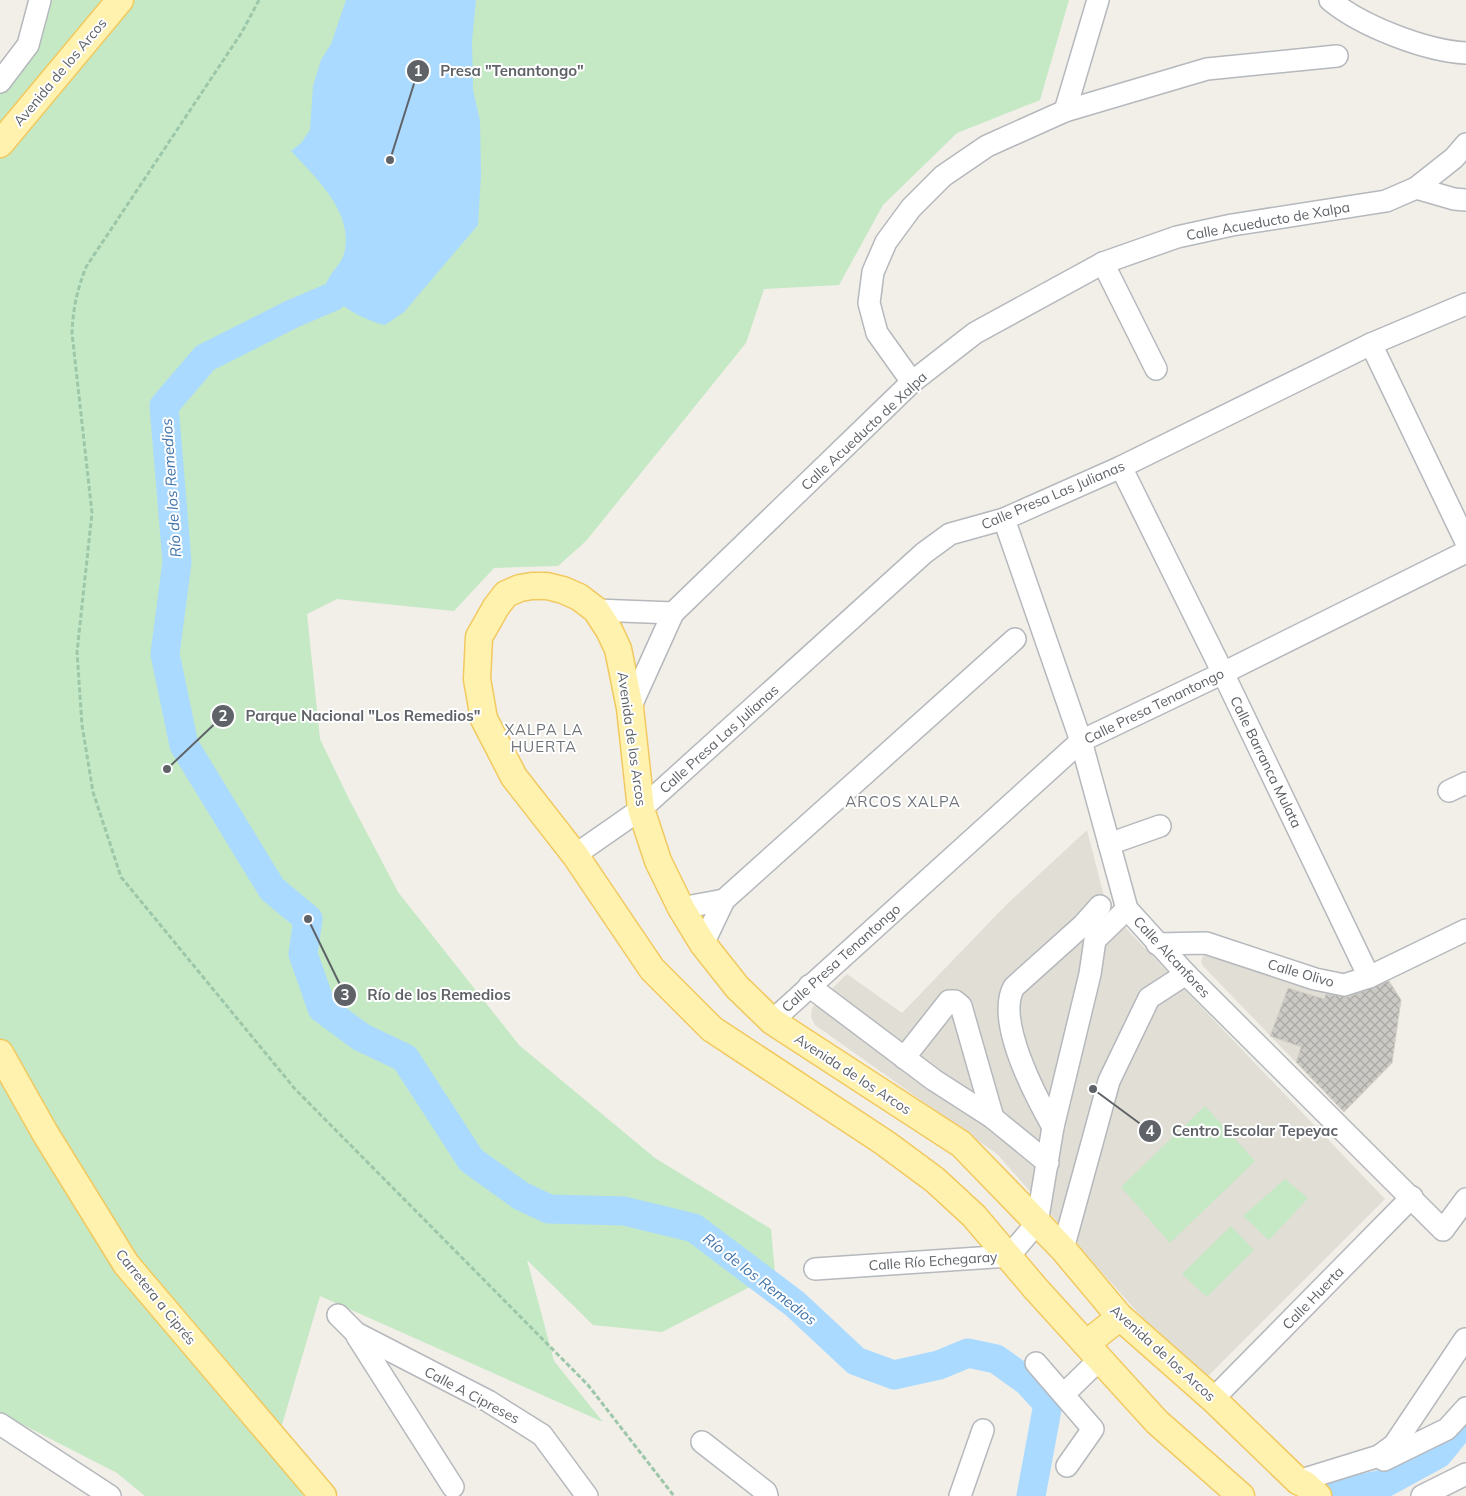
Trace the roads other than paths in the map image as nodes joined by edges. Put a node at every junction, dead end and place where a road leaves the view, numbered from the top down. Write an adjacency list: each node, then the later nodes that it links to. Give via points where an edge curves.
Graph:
1 (40, 0): 7 (street, via 28,45)
2 (120, 0): 9 (main road, Avenida de los Arcos)
3 (1098, 0): 8 (street)
4 (1330, 0): 5 (street, via 1342,10 1391,34)
5 (1466, 53)
6 (1338, 56): 8 (street, via 1207,69)
7 (0, 82)
8 (1065, 111): 17 (street, via 986,146 943,176 911,208 886,242 873,272 869,303 877,333)
9 (0, 144)
10 (1466, 144): 11 (street, Calle Acueducto de Xalpa, via 1454,158)
11 (1416, 188): 12 (street); 13 (street, Calle Acueducto de Xalpa, via 1386,201 1177,237)
12 (1466, 200)
13 (1103, 263): 16 (street); 17 (street, Calle Acueducto de Xalpa, via 975,333)
14 (1466, 304): 15 (street, Calle Presa Las Julianas)
15 (1371, 344): 18 (street, Calle Presa Las Julianas); 20 (street)
16 (1156, 369)
17 (912, 382): 23 (street, Calle Acueducto de Xalpa)
18 (1121, 467): 19 (street, Calle Presa Las Julianas); 25 (street, Calle Barranca Mulata)
19 (1004, 518): 27 (street, Calle Alcanfores); 28 (street, Calle Presa Las Julianas, via 950,534 924,553)
20 (1466, 542)
21 (1466, 552): 25 (street, Calle Presa Tenantongo)
22 (596, 610): 23 (street); 26 (main road, Avenida de los Arcos, via 618,649); 31 (main road, Avenida de los Arcos, via 580,597 563,590 547,586 520,588 506,594 492,614 479,637 476,657 484,719 514,777)
23 (673, 613): 26 (street, Calle Acueducto de Xalpa)
24 (1015, 639): 32 (street)
25 (1223, 673): 27 (street, Calle Presa Tenantongo); 41 (street, Calle Barranca Mulata)
26 (630, 708): 28 (main road, Avenida de los Arcos)
27 (1081, 741): 30 (street, Calle Alcanfores); 42 (street, Calle Presa Tenantongo)
28 (641, 809): 31 (street, Calle Presa Las Julianas); 34 (main road, Avenida de los Arcos, via 658,861)
29 (1160, 826): 30 (street)
30 (1109, 844): 35 (street, Calle Alcanfores)
31 (575, 855): 53 (main road, Avenida de los Arcos, via 652,969 712,1029 885,1143 935,1180 974,1216)
32 (724, 900): 34 (street); 38 (street)
33 (1100, 906): 37 (street)
34 (681, 908): 38 (main road, Avenida de los Arcos)
35 (1127, 909): 37 (street); 39 (street, Calle Alcanfores)
36 (1466, 930): 41 (street, Calle Olivo)
37 (1089, 933): 47 (street, via 1090,974); 47 (street, via 1014,987 1010,995 1016,1050)
38 (703, 944): 43 (main road, Avenida de los Arcos, via 737,987)
39 (1157, 944): 40 (street, Calle Alcanfores); 41 (street, Calle Olivo, via 1206,943 1344,986)
40 (1186, 974): 49 (street, Calle Alcanfores); 52 (street, via 1149,998 1109,1081)
41 (1369, 977)
42 (809, 986): 43 (street, Calle Presa Tenantongo); 45 (street)
43 (772, 1021): 51 (main road, Avenida de los Arcos, via 961,1144)
44 (0, 1053): 72 (main road, Carretera a Ciprés, via 45,1134 126,1264)
45 (904, 1058): 46 (street); 46 (street, via 949,1001 954,1000 961,1006)
46 (993, 1118): 48 (street)
47 (1052, 1128): 48 (street)
48 (1048, 1163): 51 (street)
49 (1412, 1197): 50 (street, Calle Alcanfores, via 1443,1230); 62 (street, Calle Huerta)
50 (1466, 1199)
51 (1037, 1223): 52 (main road, Avenida de los Arcos); 53 (street, Calle Río Echegaray)
52 (1063, 1249): 56 (main road, Avenida de los Arcos)
53 (1009, 1256): 54 (street, Calle Río Echegaray); 59 (main road, Avenida de los Arcos)
54 (815, 1268)
55 (338, 1315): 57 (street, Calle A Cipreses)
56 (1120, 1317): 59 (main road); 62 (main road, Avenida de los Arcos)
57 (356, 1333): 69 (street); 73 (street, Calle A Cipreses, via 488,1401 542,1435)
58 (1464, 1339): 70 (street, via 1394,1445 1379,1456)
59 (1093, 1351): 61 (street); 76 (main road, Avenida de los Arcos, via 1157,1422)
60 (1036, 1363): 61 (street)
61 (1064, 1394): 67 (street, via 1094,1430)
62 (1213, 1399): 70 (main road, Avenida de los Arcos)
63 (1466, 1408): 70 (street, via 1447,1429 1365,1470)
64 (0, 1424): 71 (street)
65 (984, 1430): 75 (street)
66 (702, 1442): 74 (street)
67 (1066, 1466)
68 (1466, 1474): 77 (street)
69 (453, 1487)
70 (1309, 1488)
71 (110, 1496)
72 (324, 1496)
73 (587, 1496)
74 (767, 1496)
75 (960, 1496)
76 (1241, 1496)
77 (1422, 1496)

